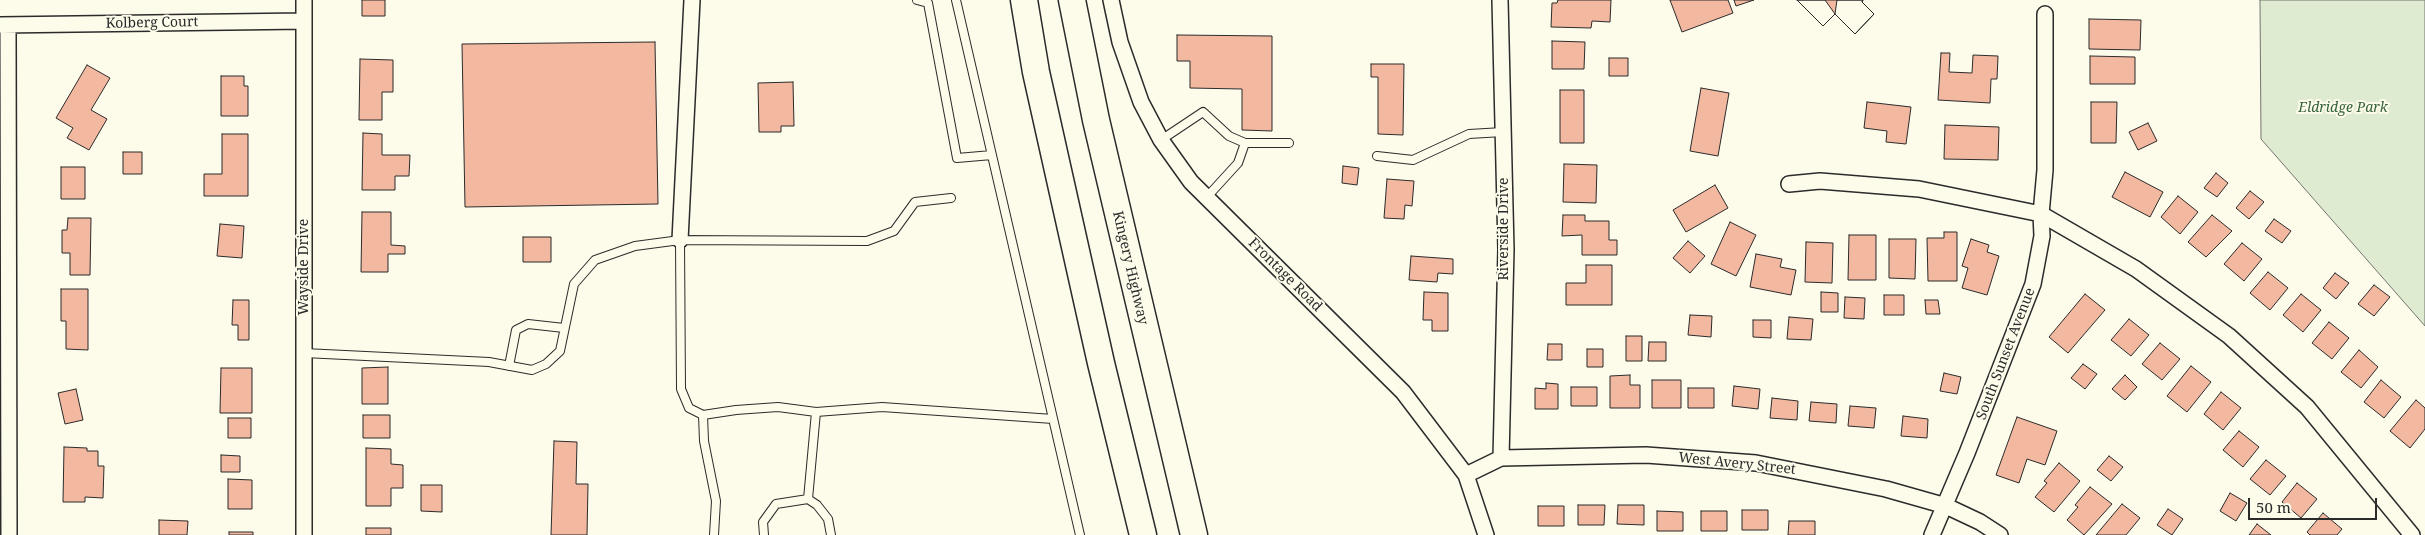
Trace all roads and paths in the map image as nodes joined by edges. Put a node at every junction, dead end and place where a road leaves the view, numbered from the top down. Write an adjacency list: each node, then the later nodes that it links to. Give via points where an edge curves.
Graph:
1 (304, 0): 10 (street, Wayside Drive)
2 (692, 0): 22 (street)
3 (917, 0): 16 (lane, via 928,3 957,158)
4 (956, 0): 16 (lane)
5 (1024, 0): 25 (highway, via 1036,72)
6 (1072, 0): 42 (highway, Kingery Highway, via 1096,120)
7 (1111, 0): 13 (street, Frontage Road, via 1120,42 1141,102)
8 (1500, 0): 12 (street, Riverside Drive)
9 (2045, 14): 21 (street, South Sunset Avenue, via 2045,170)
10 (304, 21): 11 (street, Kolberg Court); 24 (street, Wayside Drive)
11 (4, 25): 34 (street)
12 (1503, 132): 17 (lane, via 1469,134 1413,160); 30 (street, Riverside Drive, via 1506,249)
13 (1161, 140): 15 (lane, via 1203,112 1229,136); 20 (street, Frontage Road)
14 (1289, 143): 15 (lane)
15 (1245, 144): 20 (lane, via 1238,163)
16 (992, 155): 29 (lane)
17 (1377, 156)
18 (1789, 184): 21 (street, via 1820,181 1919,189)
19 (951, 198): 22 (lane, via 916,202 894,231 867,241)
20 (1206, 198): 31 (street, Frontage Road, via 1403,392)
21 (2041, 214): 33 (street, South Sunset Avenue, via 2042,236 2033,284); 46 (street, via 2136,269 2235,341 2307,407)
22 (680, 240): 23 (lane, via 635,246 594,260 574,284); 28 (lane, via 681,389 689,408)
23 (564, 328): 26 (lane, via 560,351 546,364 532,370); 26 (lane, via 528,324 516,330)
24 (304, 353): 26 (lane, via 489,362); 35 (street, Wayside Drive)
25 (1101, 363): 40 (highway); 41 (highway)
26 (510, 366)
27 (816, 412): 28 (lane, via 778,407); 29 (lane, via 882,407); 32 (lane)
28 (703, 415): 36 (lane, via 704,441 716,501)
29 (1053, 419): 39 (lane)
30 (1501, 458): 31 (street, West Avery Street); 33 (street, West Avery Street, via 1646,455 1756,463 1886,488)
31 (1466, 475): 43 (street, Frontage Road)
32 (808, 500): 37 (lane, via 776,504 763,522); 38 (lane, via 828,519)
33 (1946, 506): 44 (street, South Sunset Avenue); 45 (street, West Avery Street)
34 (9, 535)
35 (304, 535)
36 (714, 535)
37 (764, 535)
38 (831, 535)
39 (1080, 535)
40 (1132, 535)
41 (1143, 535)
42 (1194, 535)
43 (1486, 535)
44 (1932, 535)
45 (2000, 535)
46 (2412, 535)

